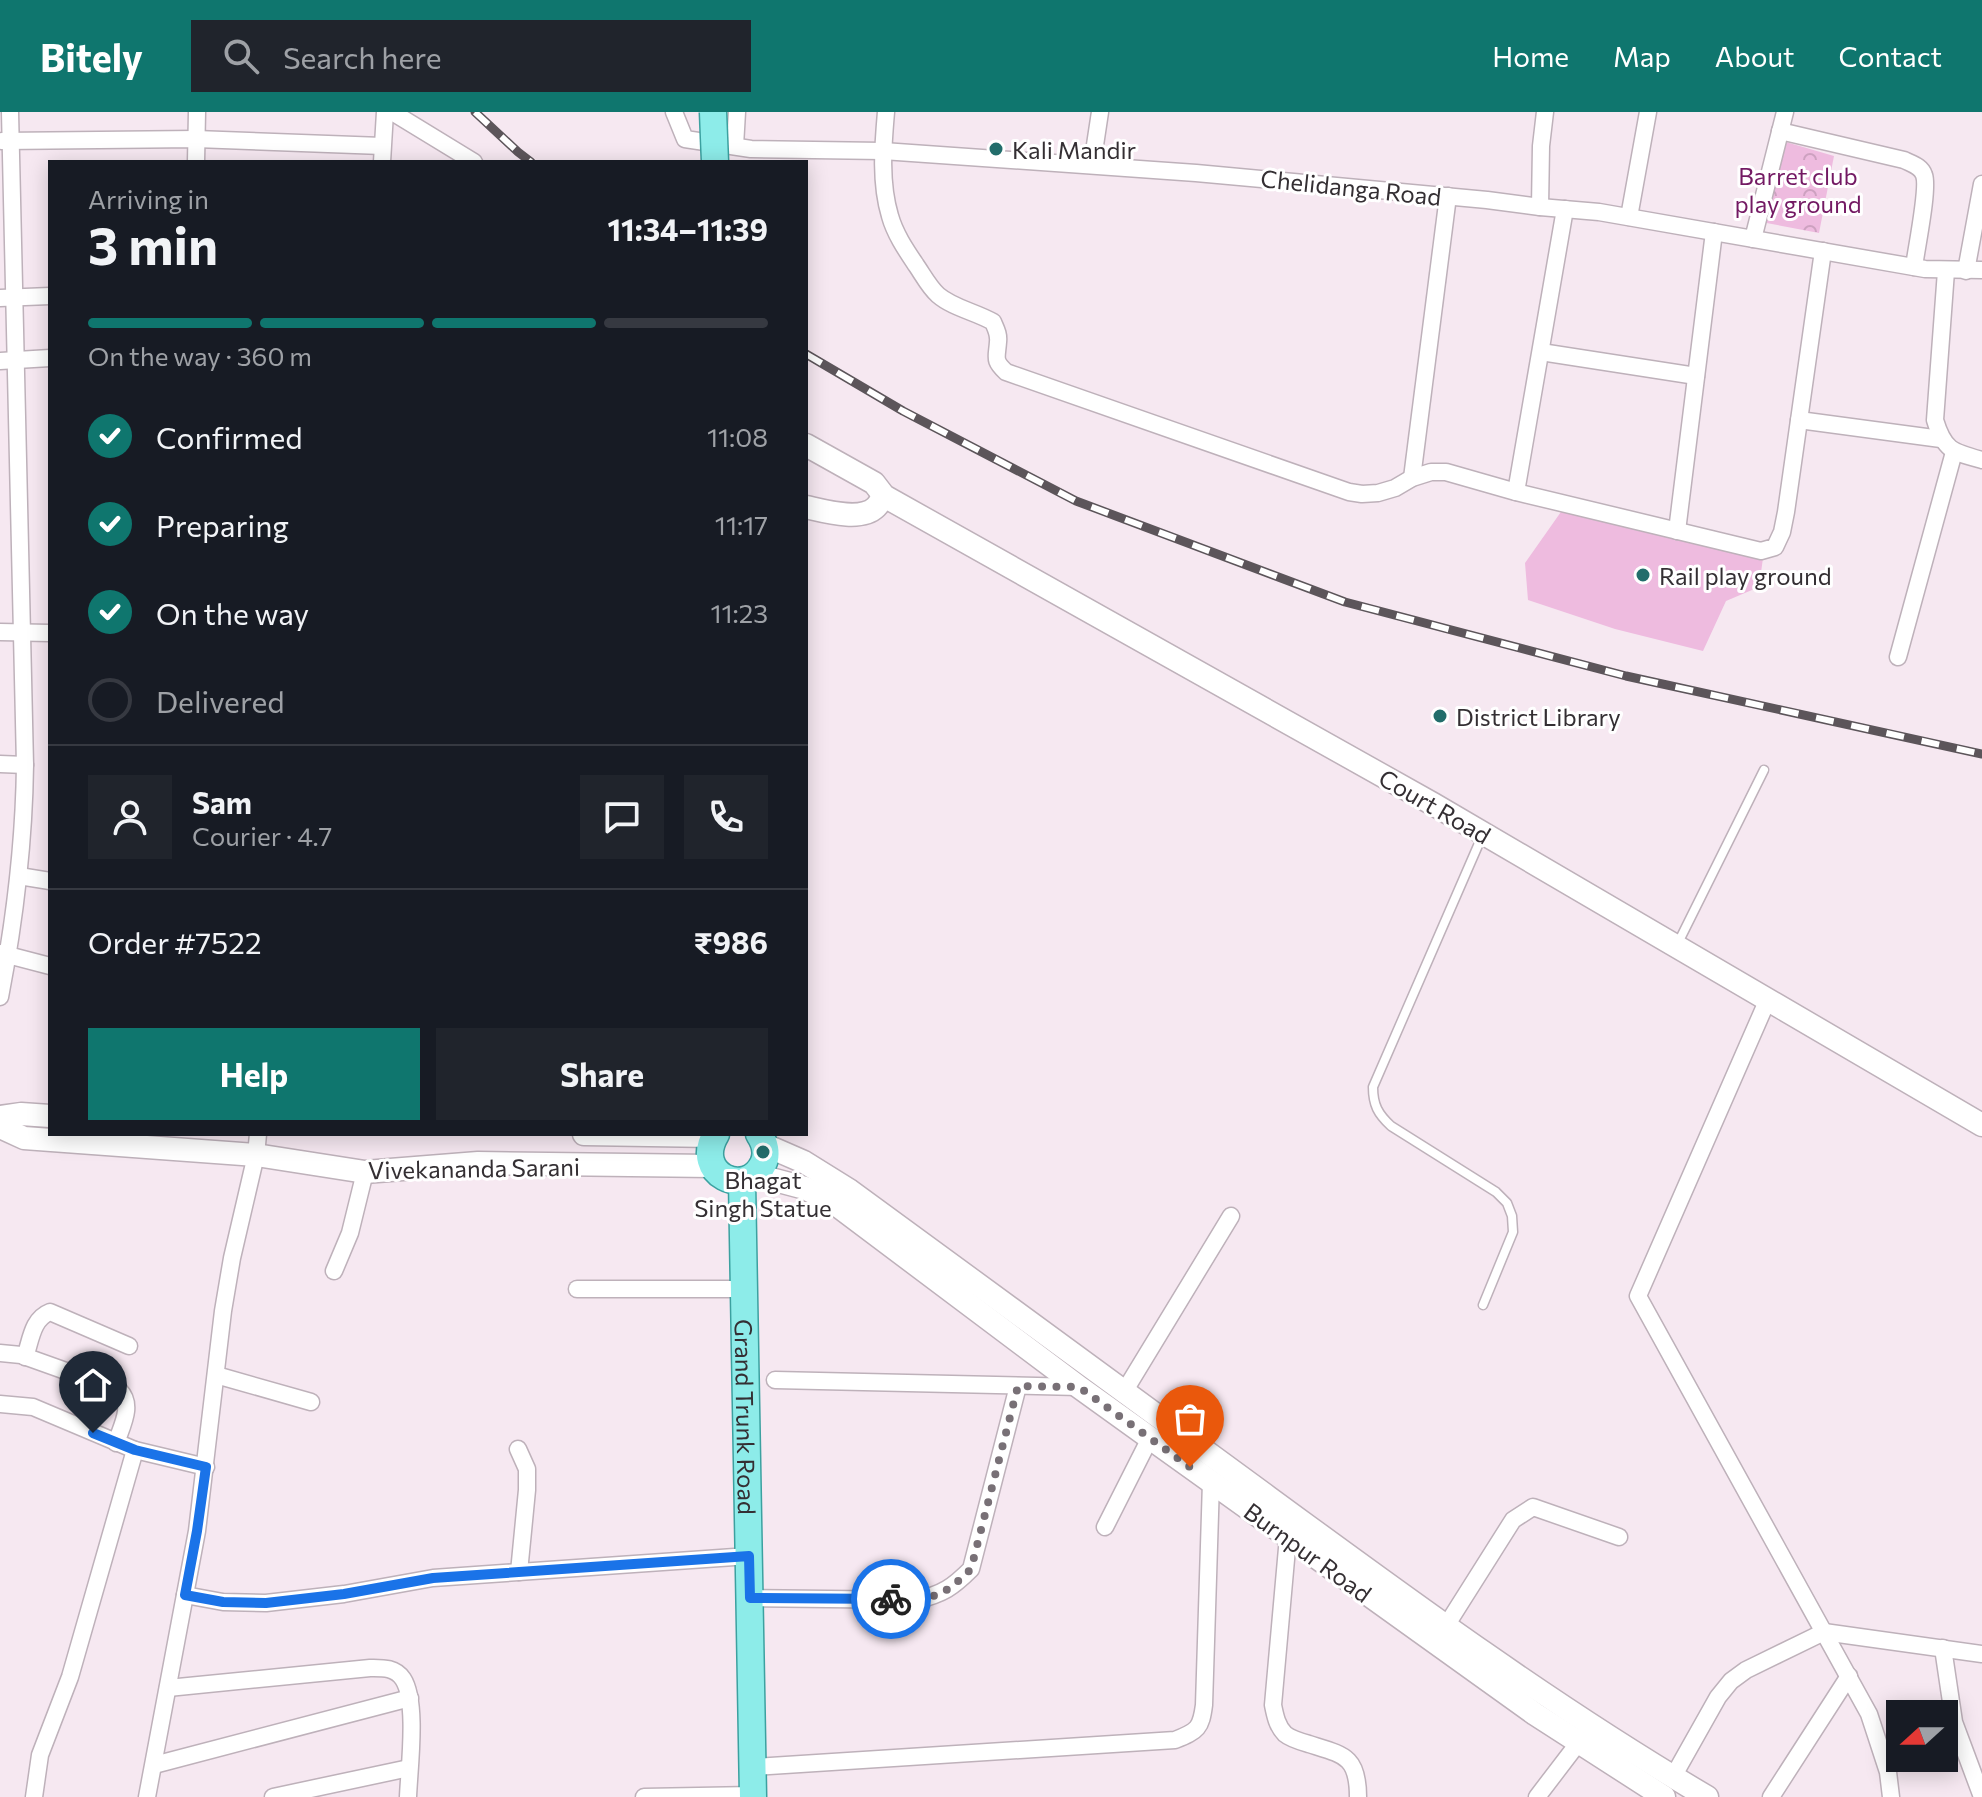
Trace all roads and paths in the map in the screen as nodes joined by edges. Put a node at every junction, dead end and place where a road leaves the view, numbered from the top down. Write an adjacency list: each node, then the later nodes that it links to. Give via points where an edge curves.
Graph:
1 (10, 112): 15 (street)
2 (197, 112): 14 (street)
3 (385, 112): 18 (street)
4 (392, 112): 20 (street)
5 (674, 112): 17 (street, Chelidanga Road, via 685,139)
6 (713, 112): 17 (main road, bridge)
7 (737, 112): 17 (street)
8 (886, 112): 16 (street)
9 (1100, 112): 21 (street)
10 (1545, 112): 24 (street)
11 (1648, 112): 26 (street)
12 (1785, 112): 13 (street)
13 (1780, 131): 28 (street); 30 (street, via 1917,166 1925,189)
14 (196, 139): 15 (street); 18 (street); 19 (street)
15 (6, 141): 34 (street)
16 (883, 151): 17 (street, Chelidanga Road); 21 (street, Chelidanga Road); 44 (street, via 886,198 895,230 937,294 993,322 998,333 995,353 1006,372 1349,492 1378,493)
17 (734, 152)
18 (382, 154)
19 (196, 160)
20 (471, 160)
21 (1092, 165): 23 (street, Chelidanga Road)
22 (1982, 184): 31 (street)
23 (1448, 196): 24 (street, Chelidanga Road); 44 (street)
24 (1540, 207): 25 (street, Chelidanga Road)
25 (1565, 209): 26 (street, Chelidanga Road); 35 (street)
26 (1629, 217): 27 (street, Chelidanga Road)
27 (1714, 232): 28 (street, Chelidanga Road); 38 (street)
28 (1753, 239): 29 (street, Chelidanga Road)
29 (1823, 251): 30 (street, Chelidanga Road); 39 (street)
30 (1914, 267): 32 (street, Chelidanga Road)
31 (1974, 270): 32 (street, Chelidanga Road)
32 (1946, 271): 40 (street, via 1935,420)
33 (48, 296): 34 (street)
34 (7, 298): 37 (street)
35 (1541, 352): 38 (street); 45 (street)
36 (48, 358): 37 (street)
37 (8, 361): 50 (street)
38 (1696, 376): 48 (street)
39 (1799, 420): 40 (street); 48 (street, via 1786,512 1775,547 1761,551)
40 (1941, 439): 42 (street)
41 (808, 446): 46 (street, Court Road, via 874,483)
42 (1954, 452): 43 (street); 52 (street)
43 (1982, 460)
44 (1412, 478): 45 (street, via 1446,472)
45 (1516, 492): 48 (street)
46 (884, 496): 47 (street, via 874,509 855,514); 56 (street, Court Road)
47 (808, 507)
48 (1677, 531)
49 (0, 632): 50 (street)
50 (23, 632): 51 (street); 54 (street)
51 (48, 633)
52 (1898, 657)
53 (0, 764): 54 (street)
54 (25, 765): 57 (street)
55 (1764, 770): 59 (lane)
56 (1483, 833): 59 (street, Court Road); 78 (lane, via 1373,1087 1379,1114 1391,1126 1507,1203 1513,1232)
57 (19, 876): 58 (street); 60 (street)
58 (48, 881)
59 (1676, 945): 63 (street, Court Road)
60 (4, 953): 61 (street); 62 (street)
61 (48, 965)
62 (0, 997)
63 (1768, 999): 66 (street, Court Road); 103 (street, via 1638,1296)
64 (48, 1116): 65 (street)
65 (0, 1117)
66 (1982, 1125)
67 (0, 1127): 70 (street, Vivekananda Sarani, via 24,1138)
68 (715, 1136): 71 (main road, via 709,1151)
69 (762, 1139): 73 (main road, Grand Trunk Road, via 765,1161); 86 (street, via 849,1190)
70 (257, 1144): 72 (street, Vivekananda Sarani); 82 (street, via 232,1258)
71 (712, 1166): 72 (street, Vivekananda Sarani, via 478,1163); 73 (main road, via 725,1178)
72 (365, 1172): 75 (street)
73 (749, 1178): 77 (main road, Grand Trunk Road); 85 (street, Burnpur Road, via 805,1188 838,1206)
74 (1231, 1216): 86 (street)
75 (334, 1271)
76 (577, 1289): 77 (street)
77 (744, 1289): 98 (main road, Grand Trunk Road)
78 (1483, 1305)
79 (129, 1346): 81 (street, via 50,1312 36,1322)
80 (0, 1353): 81 (street)
81 (25, 1357): 90 (street, via 119,1390 127,1408)
82 (216, 1375): 87 (street); 93 (street)
83 (775, 1380): 84 (street)
84 (1018, 1386): 85 (street); 101 (street, via 971,1569 953,1587 917,1600)
85 (1079, 1387): 89 (street, Burnpur Road)
86 (1124, 1392): 102 (street)
87 (311, 1402)
88 (0, 1404): 90 (street, via 33,1407)
89 (1150, 1438): 94 (street, Burnpur Road); 95 (street)
90 (116, 1443): 92 (street)
91 (518, 1449): 99 (street, via 527,1469)
92 (135, 1450): 93 (street); 115 (street, via 70,1677 40,1755)
93 (206, 1467): 100 (street)
94 (1211, 1482): 96 (street, Burnpur Road); 111 (street, via 1204,1705 1201,1725 1191,1734 1165,1741)
95 (1105, 1527)
96 (1288, 1537): 109 (street, Burnpur Road); 120 (street, via 1273,1705 1276,1721 1285,1734 1352,1762)
97 (1619, 1537): 102 (street, via 1533,1507 1513,1520)
98 (749, 1556): 99 (street); 101 (main road, Grand Trunk Road)
99 (519, 1572): 100 (street, via 433,1578 266,1603)
100 (185, 1595): 107 (street)
101 (750, 1598): 111 (main road, Grand Trunk Road)
102 (1446, 1626): 113 (street, via 1578,1716)
103 (1824, 1632): 104 (street); 106 (street); 113 (street, via 1731,1681)
104 (1943, 1648): 105 (street); 125 (street, via 1954,1722)
105 (1982, 1654)
106 (1849, 1676): 123 (street); 124 (street, via 1869,1714)
107 (168, 1688): 108 (street, via 390,1668 403,1678); 110 (street)
108 (410, 1698): 110 (street); 112 (street)
109 (1579, 1742): 113 (street, Burnpur Road); 121 (street)
110 (154, 1765): 116 (street)
111 (753, 1767): 114 (main road, Grand Trunk Road)
112 (409, 1768): 117 (street); 118 (street)
113 (1668, 1787): 122 (street)
114 (753, 1796): 119 (street)
115 (34, 1797)
116 (147, 1797)
117 (273, 1797)
118 (408, 1797)
119 (644, 1797)
120 (1358, 1797)
121 (1537, 1797)
122 (1707, 1797)
123 (1771, 1797)
124 (1891, 1797)
125 (1982, 1797)

